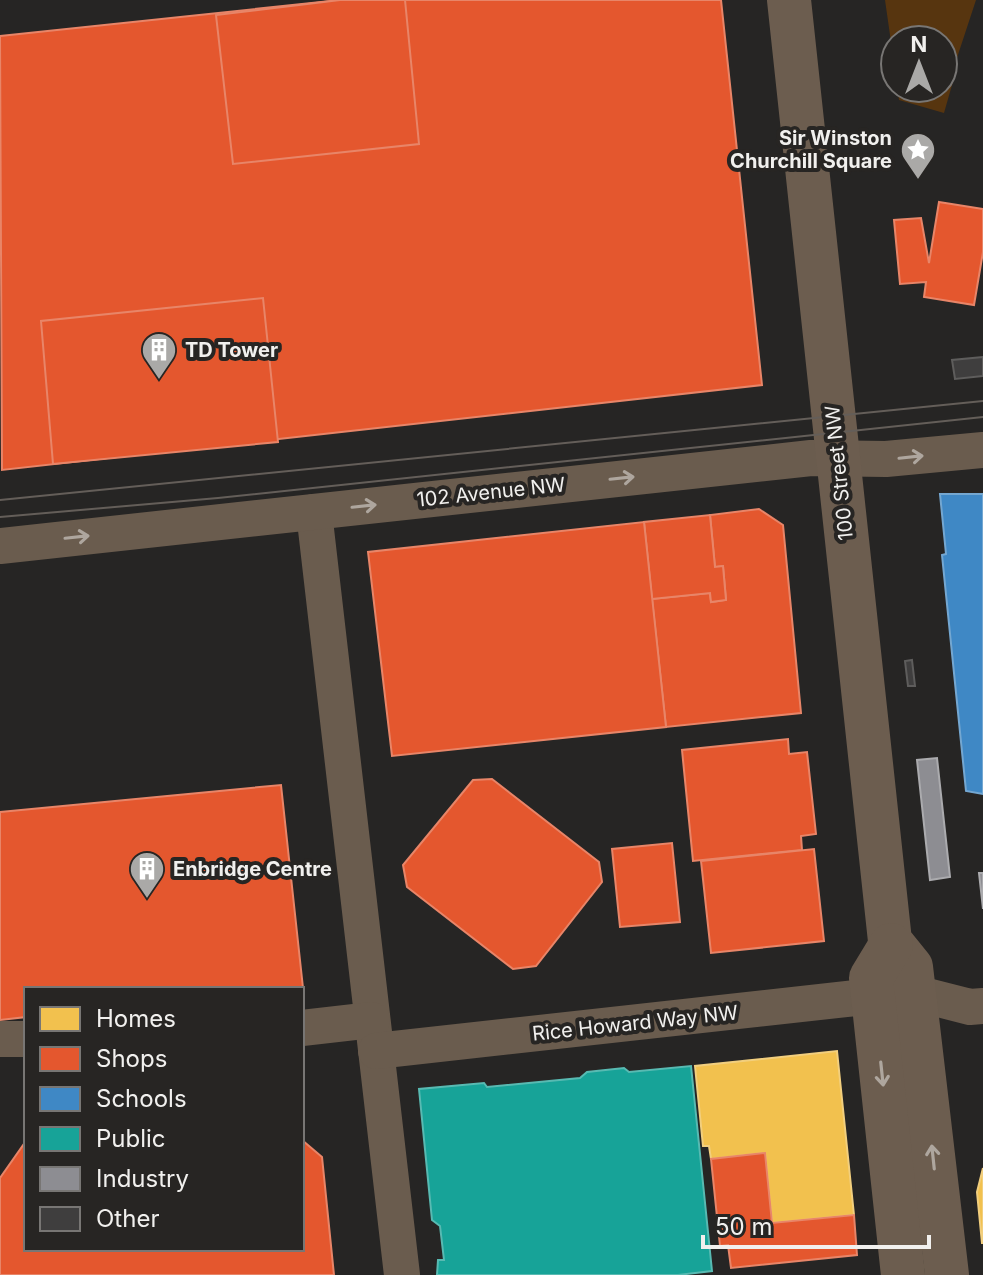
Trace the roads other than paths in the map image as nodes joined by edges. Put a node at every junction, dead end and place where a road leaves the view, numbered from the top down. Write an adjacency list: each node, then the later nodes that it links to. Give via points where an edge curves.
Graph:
1 (789, 0): 3 (main road, 100 Street NW)
2 (983, 450): 3 (street, 102 Avenue NW, one-way to 2)
3 (838, 458): 4 (street, 102 Avenue NW, one-way to 3); 6 (main road, 100 Street NW, via 891,945 871,978)
4 (314, 512): 5 (street, 102 Avenue NW, one-way to 4); 9 (street)
5 (0, 546)
6 (894, 995): 7 (street); 9 (street, Rice Howard Way NW); 13 (main road, 100 Street NW, one-way to 13); 14 (main road, 100 Street NW, one-way to 6)
7 (983, 1006)
8 (304, 1028): 9 (street, Rice Howard Way NW)
9 (374, 1036): 12 (street)
10 (0, 1039): 11 (street)
11 (24, 1039)
12 (402, 1275)
13 (903, 1275)
14 (947, 1275)

